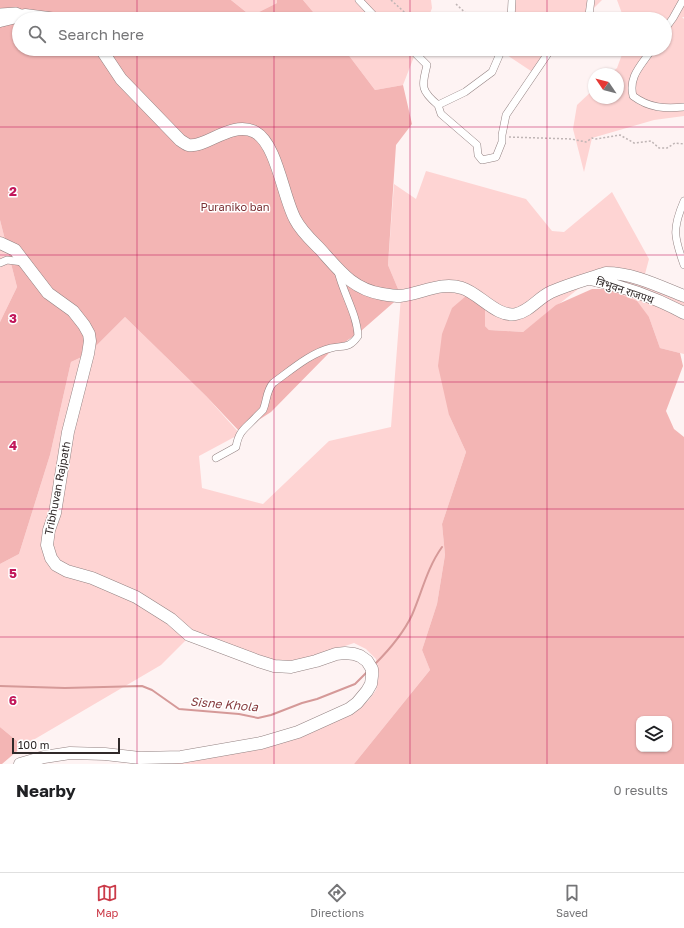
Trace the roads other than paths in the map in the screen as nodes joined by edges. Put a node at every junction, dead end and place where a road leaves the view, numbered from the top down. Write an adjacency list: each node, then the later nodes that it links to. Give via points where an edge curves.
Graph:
1 (359, 0): 7 (street)
2 (512, 0): 8 (street)
3 (591, 0): 9 (street)
4 (683, 0): 11 (street)
5 (0, 12): 6 (street)
6 (18, 12)
7 (370, 12)
8 (511, 12)
9 (589, 12)
10 (12, 18): 12 (highway)
11 (672, 19)
12 (0, 21)
13 (106, 56): 25 (highway, via 121,79 151,112 180,140 189,145 199,144 236,130 255,132 261,137 269,148 294,218)
14 (417, 56): 18 (street, via 427,65 423,84 427,96)
15 (499, 56): 18 (street, via 492,72 465,92)
16 (546, 56): 18 (street, via 506,114 502,142 496,157 482,160 478,155 477,145 441,114)
17 (647, 56): 19 (street, via 632,80 633,96 643,103 667,108)
18 (438, 105)
19 (684, 107)
20 (684, 201): 24 (street, via 674,236)
21 (0, 243): 22 (highway, Tribhuvan Rajpath, via 15,250)
22 (23, 262): 23 (street, via 8,260); 30 (highway, Tribhuvan Rajpath, via 48,293 73,311 84,325 90,341 68,432 55,513 49,530 47,545 56,565 136,597 171,619 189,635 258,662 274,666 291,666 336,654 354,654 360,656 372,668 372,676 367,691 349,709 298,732 261,743 180,757 140,758 70,753)
23 (0, 263)
24 (684, 265)
25 (337, 268): 26 (highway, via 348,280 374,293 401,296 449,285 470,291 504,313 514,314 524,311 549,293); 29 (street, via 356,322 358,336 353,343 344,347 332,348 312,356 273,383 269,387 262,410 240,434 236,448)
26 (590, 278): 27 (highway, त्रिभुवन राजपथ, via 616,273 643,280); 28 (highway, त्रिभुवन राजपथ)
27 (684, 296)
28 (683, 310)
29 (216, 458)
30 (20, 764)

